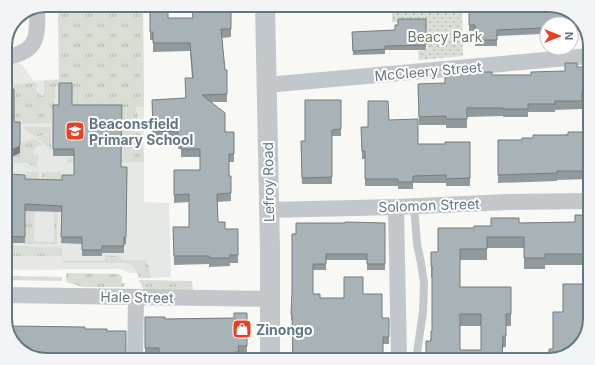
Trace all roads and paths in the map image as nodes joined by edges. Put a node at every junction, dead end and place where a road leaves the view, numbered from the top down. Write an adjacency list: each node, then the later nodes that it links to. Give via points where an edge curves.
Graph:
1 (264, 12): 5 (street, Lefroy Road)
2 (37, 13): 3 (street, via 38,29 34,41 25,51)
3 (12, 56)
4 (583, 57): 5 (street, McCleery Street)
5 (266, 85): 9 (street, Lefroy Road)
6 (583, 201): 7 (street, Solomon Street)
7 (414, 206): 8 (street, Solomon Street); 16 (lane, via 424,283)
8 (396, 207): 9 (street, Solomon Street); 15 (street)
9 (268, 210): 12 (street, Lefroy Road)
10 (12, 295): 11 (street, Hale Street)
11 (136, 297): 12 (street, Hale Street); 13 (street)
12 (270, 299): 14 (street, Lefroy Road)
13 (135, 353)
14 (270, 353)
15 (399, 353)
16 (417, 353)

